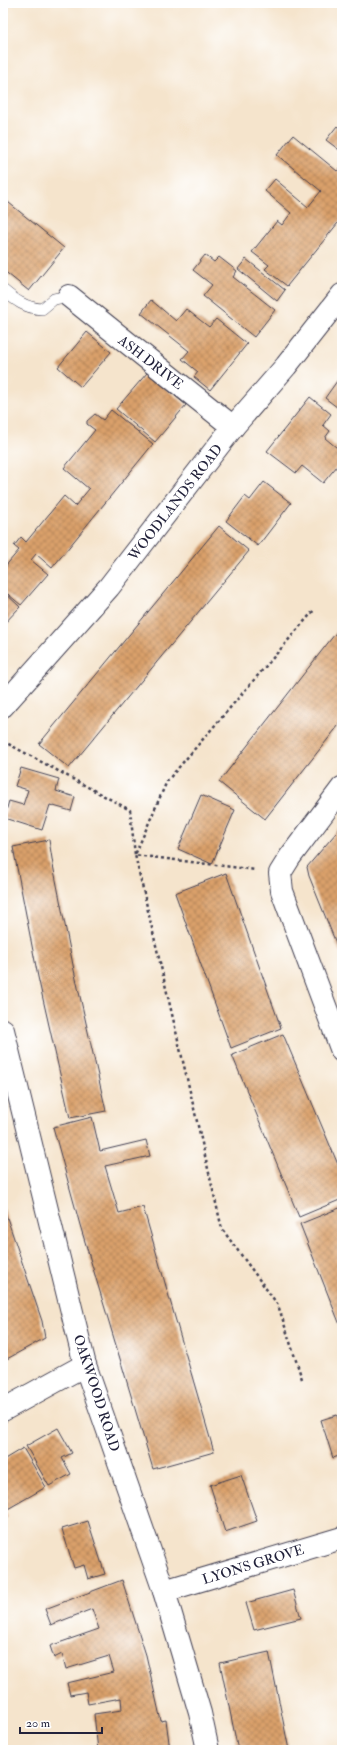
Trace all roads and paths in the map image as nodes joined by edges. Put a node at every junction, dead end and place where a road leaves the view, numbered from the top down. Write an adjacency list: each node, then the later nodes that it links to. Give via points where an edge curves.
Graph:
1 (3, 290): 3 (lane, via 18,302 32,309 42,310 54,299)
2 (342, 295): 4 (street, WOODLANDS ROAD, via 286,366)
3 (69, 296): 4 (street, ASH DRIVE)
4 (233, 427): 6 (street, WOODLANDS ROAD, via 109,587)
5 (315, 609): 9 (path, via 167,780)
6 (3, 706)
7 (3, 741): 9 (path, via 130,810)
8 (342, 788): 10 (street)
9 (135, 855): 10 (path); 14 (path, via 222,1229 278,1305)
10 (285, 865): 12 (street, via 282,891)
11 (3, 1030): 13 (street, OAKWOOD ROAD)
12 (342, 1051)
13 (85, 1365): 15 (street); 17 (street, OAKWOOD ROAD)
14 (302, 1379)
15 (3, 1410)
16 (342, 1538): 17 (street, LYONS GROVE)
17 (164, 1591): 18 (street, OAKWOOD ROAD, via 200,1713)
18 (208, 1750)

